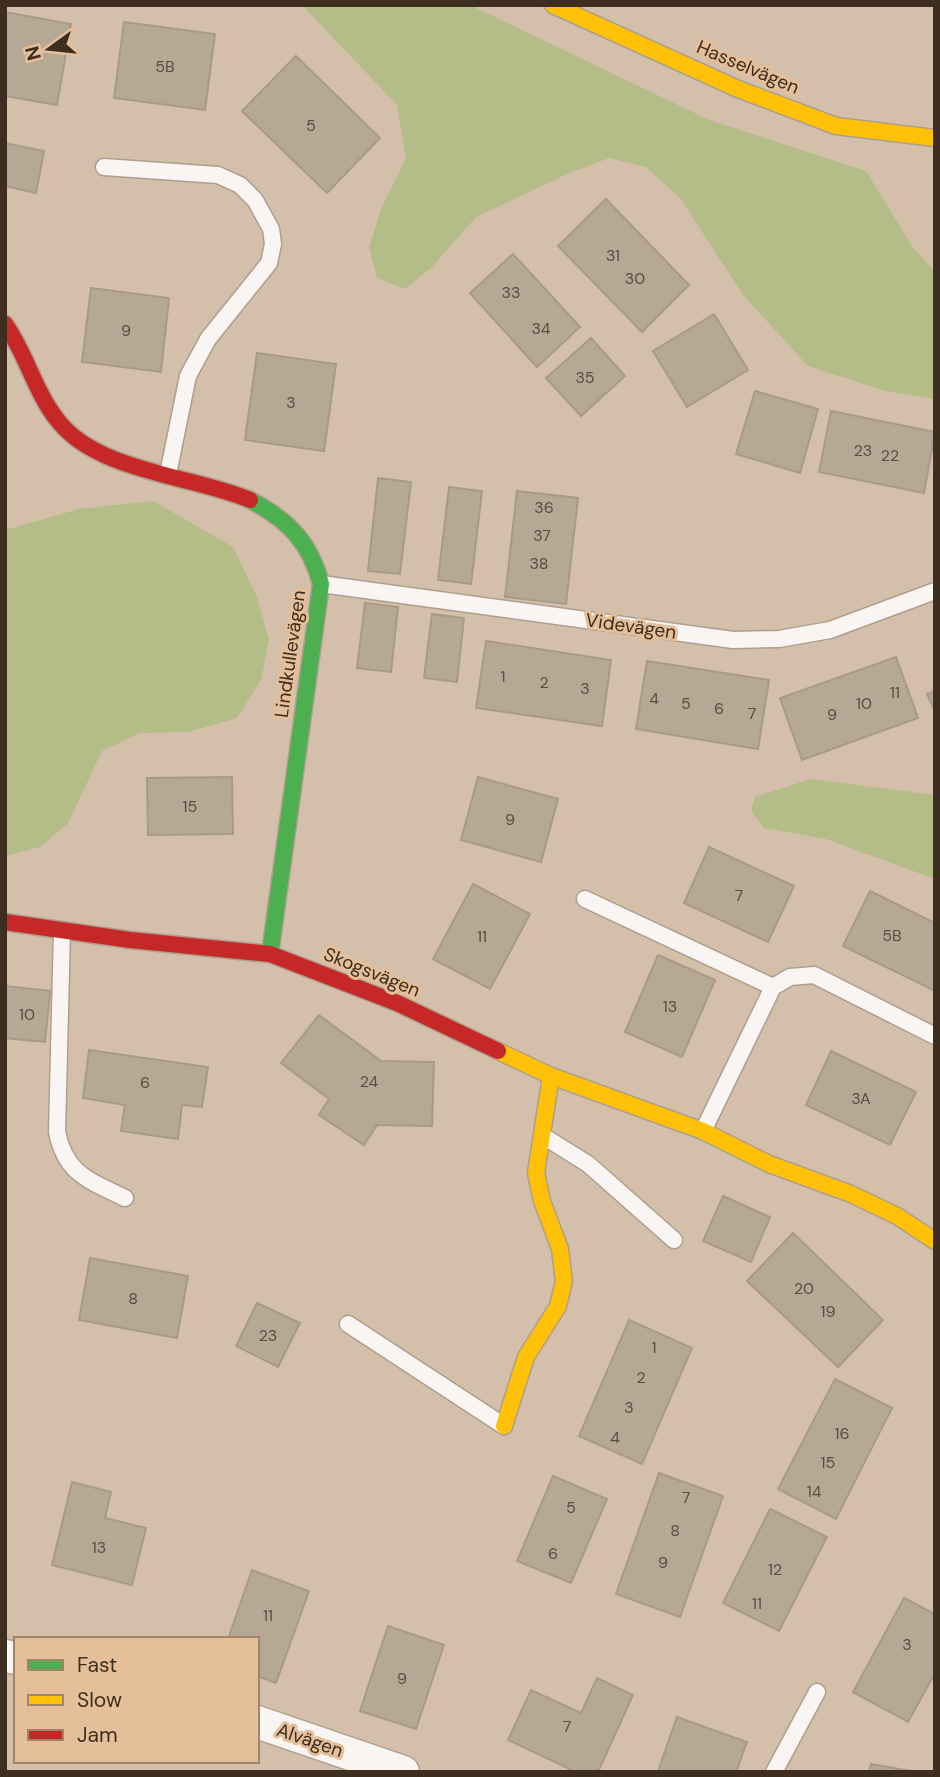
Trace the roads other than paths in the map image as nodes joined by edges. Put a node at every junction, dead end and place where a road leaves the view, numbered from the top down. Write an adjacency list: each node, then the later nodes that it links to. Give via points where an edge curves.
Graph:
1 (561, 7): 2 (street, Hasselvägen, via 738,89 836,126)
2 (935, 138)
3 (104, 167): 5 (lane, via 218,175 240,185 255,200 271,229 269,262 208,339 188,376)
4 (5, 324): 5 (street, Lindkullevägen, via 51,413 73,436 105,455)
5 (168, 474): 6 (street, Lindkullevägen, via 267,508 296,531 314,558)
6 (321, 584): 7 (lane, Videvägen, via 733,640 779,639 830,630); 11 (street, Lindkullevägen)
7 (935, 591)
8 (585, 899): 12 (lane)
9 (5, 922): 10 (street, Skogsvägen)
10 (62, 931): 11 (street, Skogsvägen); 17 (lane, via 57,1132 61,1154 78,1174)
11 (270, 954): 14 (street, Skogsvägen, via 397,1003)
12 (774, 987): 13 (lane, via 790,977 814,975); 15 (lane)
13 (935, 1035)
14 (551, 1076): 15 (street, Skogsvägen); 16 (street)
15 (703, 1131): 19 (street, Skogsvägen, via 769,1164 851,1194)
16 (541, 1135): 18 (lane, via 588,1164); 21 (street, via 537,1173 560,1249 564,1281 558,1306 526,1357)
17 (125, 1198)
18 (674, 1240)
19 (935, 1241)
20 (348, 1324): 21 (lane)
21 (504, 1426)
22 (817, 1692): 25 (lane)
23 (259, 1723): 24 (street, Alvägen)
24 (402, 1772)
25 (774, 1772)

